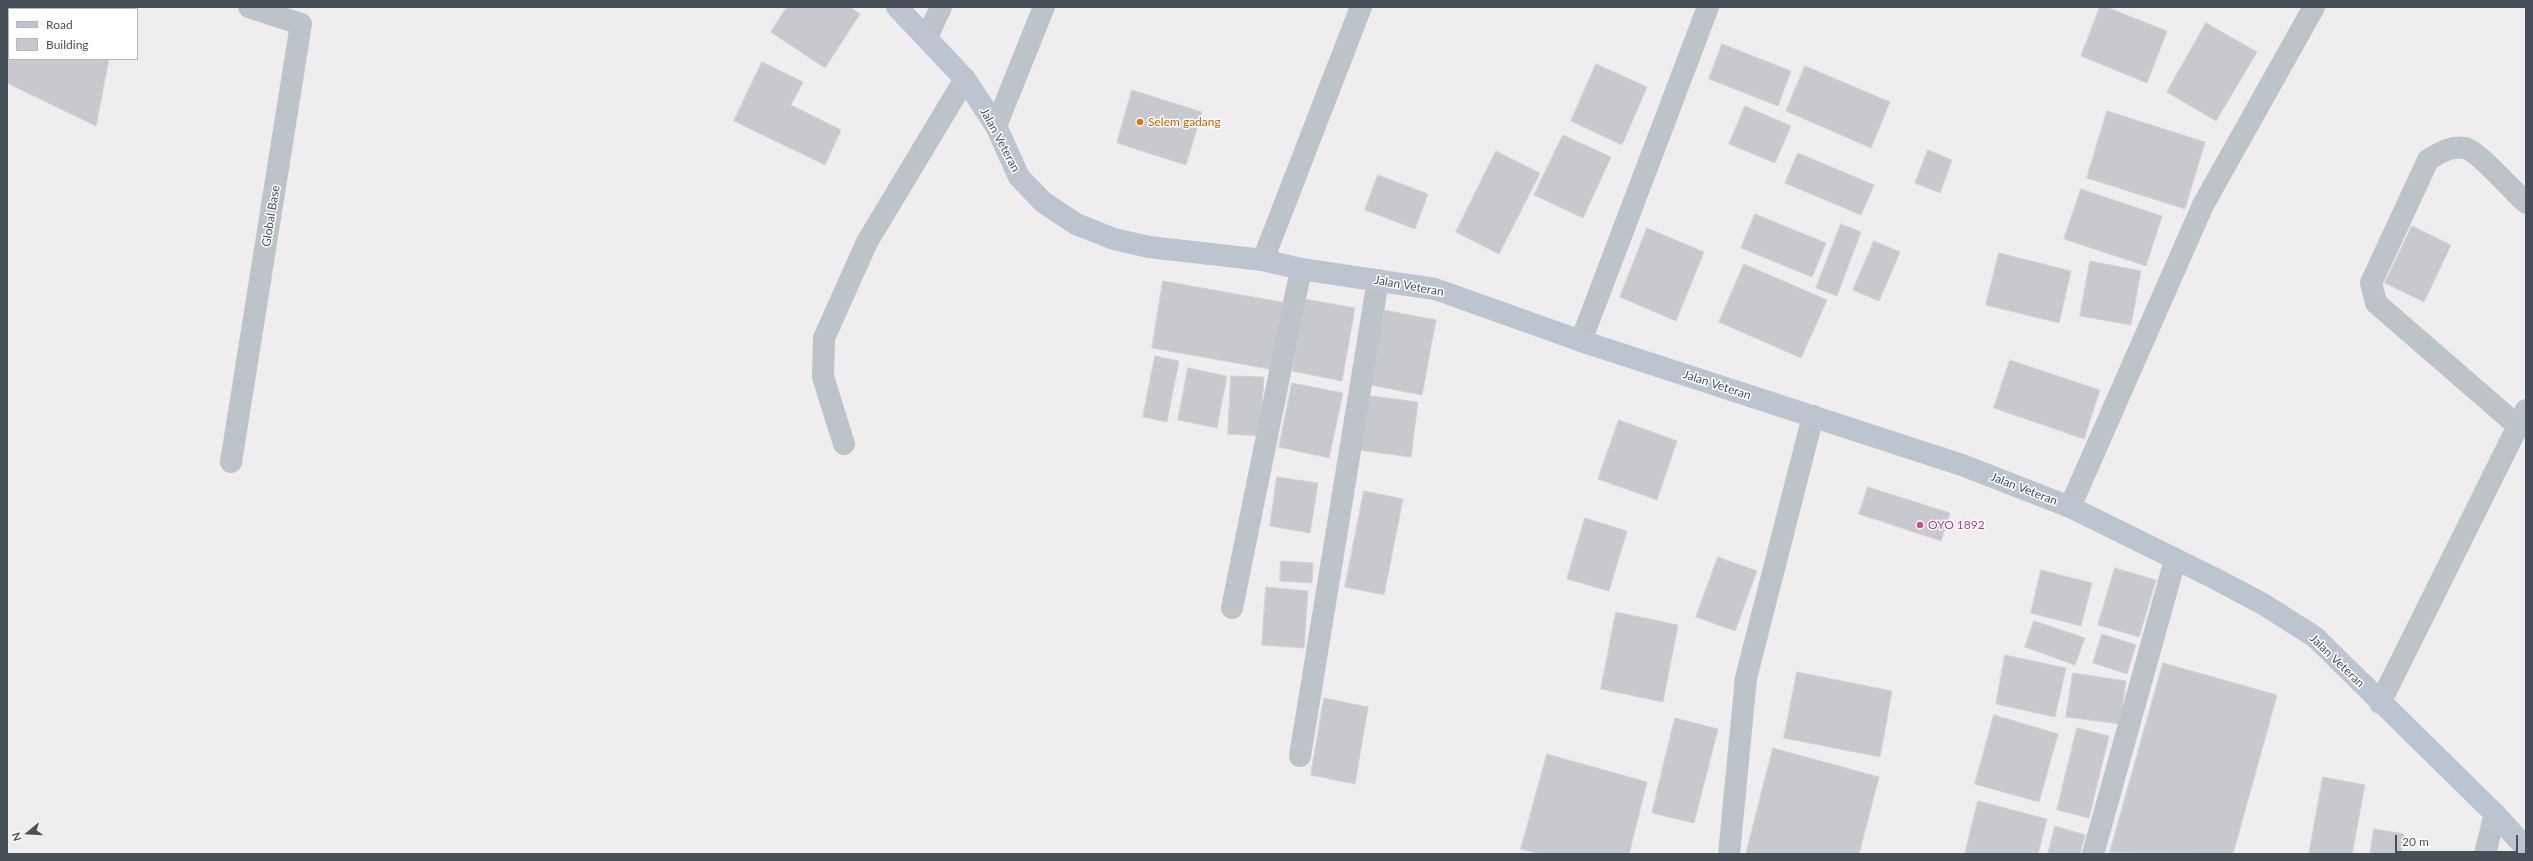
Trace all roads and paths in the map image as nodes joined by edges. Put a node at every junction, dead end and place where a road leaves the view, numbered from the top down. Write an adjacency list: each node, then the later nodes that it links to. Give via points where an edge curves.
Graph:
1 (249, 7): 19 (street, Global Base, via 301,24)
2 (897, 7): 8 (street, Jalan Veteran)
3 (940, 7): 8 (street)
4 (1044, 7): 10 (street)
5 (1361, 7): 12 (street)
6 (1708, 7): 15 (street)
7 (2314, 7): 20 (street, via 2203,205)
8 (927, 37): 9 (street, Jalan Veteran)
9 (965, 79): 10 (street, Jalan Veteran); 18 (street, via 867,242 824,338 823,377)
10 (996, 126): 12 (street, Jalan Veteran, via 1019,177 1042,202 1076,224 1114,239 1149,247)
11 (2526, 203): 17 (street, via 2483,160 2465,148 2447,149 2428,160 2371,283 2376,303)
12 (1263, 260): 13 (street, Jalan Veteran)
13 (1301, 269): 14 (street, Jalan Veteran); 22 (street)
14 (1378, 280): 15 (street, Jalan Veteran, via 1436,289); 24 (street)
15 (1581, 341): 16 (street, Jalan Veteran)
16 (1813, 416): 20 (street, Jalan Veteran, via 1962,465); 27 (street, via 1746,678)
17 (2522, 419): 23 (street)
18 (844, 444)
19 (231, 462)
20 (2070, 507): 21 (street, Jalan Veteran)
21 (2175, 560): 23 (street, Jalan Veteran, via 2263,604 2315,637); 28 (street)
22 (1232, 608)
23 (2380, 702): 25 (street, Jalan Veteran)
24 (1300, 756)
25 (2495, 814): 26 (street, Jalan Veteran); 29 (street)
26 (2526, 848)
27 (1729, 854)
28 (2093, 854)
29 (2485, 854)

